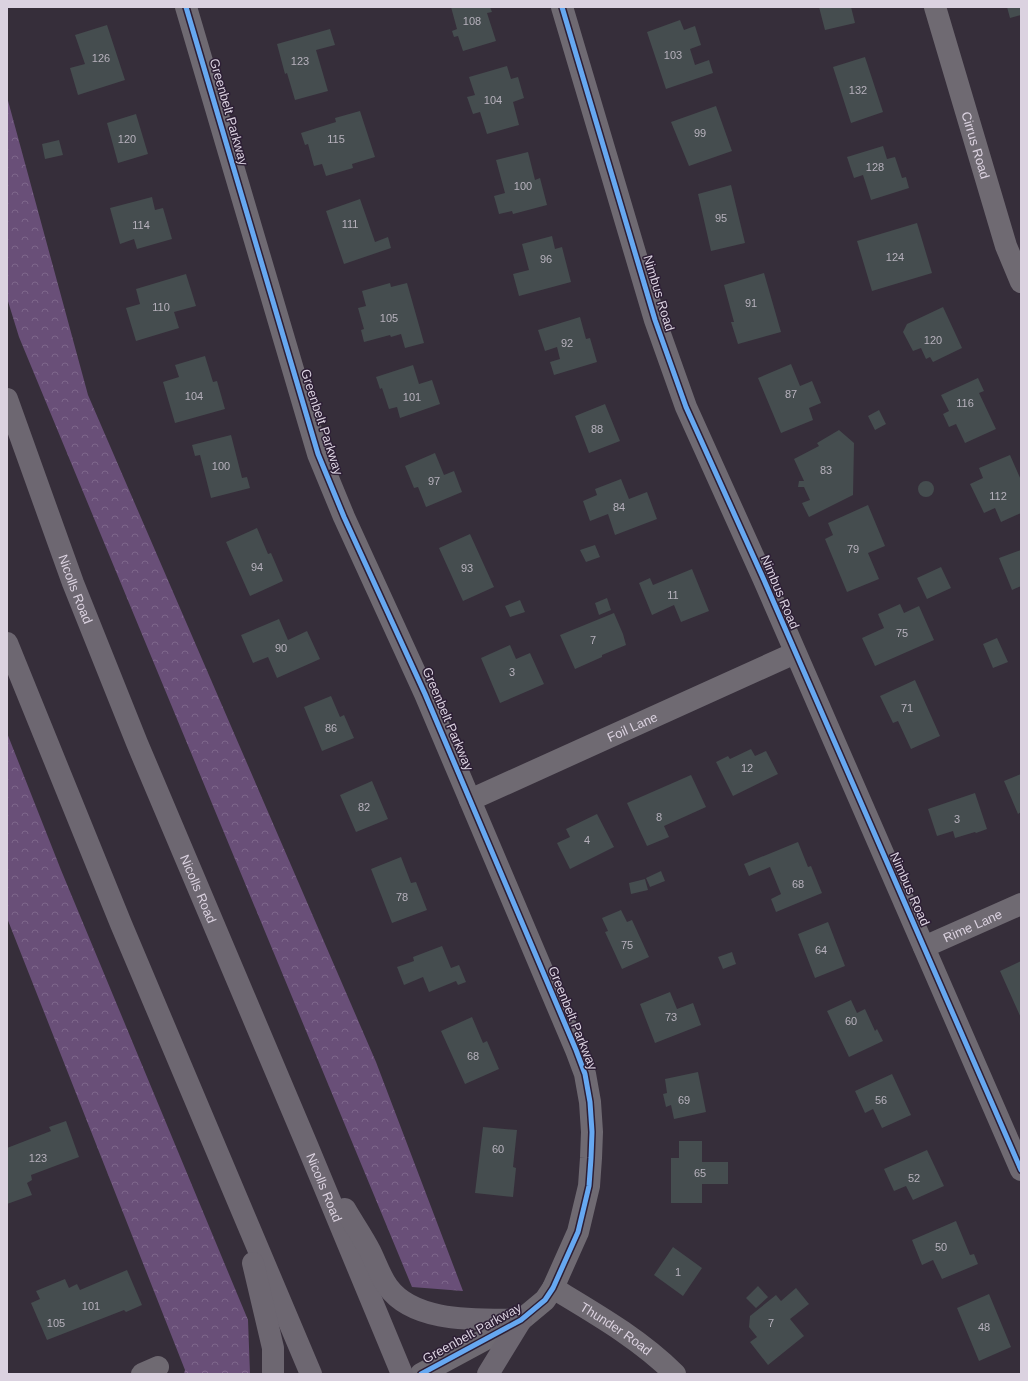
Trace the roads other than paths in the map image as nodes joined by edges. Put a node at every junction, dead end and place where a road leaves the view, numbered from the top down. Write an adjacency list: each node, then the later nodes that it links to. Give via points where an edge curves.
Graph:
1 (186, 7): 8 (street, Greenbelt Parkway, via 318,454)
2 (562, 7): 7 (street, Nimbus Road, via 655,320 686,407)
3 (935, 7): 4 (street, Cirrus Road, via 1006,246)
4 (1021, 282)
5 (7, 399): 11 (highway, Nicolls Road, via 73,583 137,743)
6 (7, 643): 13 (highway, via 109,895)
7 (795, 653): 8 (street, Foil Lane); 10 (street, Nimbus Road)
8 (470, 800): 14 (street, Greenbelt Parkway, via 585,1074 592,1132 589,1186 578,1232)
9 (1021, 904): 10 (street, Rime Lane)
10 (924, 947): 12 (street, Nimbus Road)
11 (307, 1145): 15 (highway, via 370,1250 380,1274 400,1299 425,1312 444,1317); 18 (highway, Nicolls Road)
12 (1021, 1170)
13 (238, 1200): 16 (highway, via 273,1348); 17 (highway)
14 (554, 1288): 15 (street, Greenbelt Parkway, via 545,1300); 21 (street, Thunder Road, via 630,1336)
15 (521, 1320): 19 (street, Greenbelt Parkway); 20 (highway)
16 (273, 1374)
17 (311, 1374)
18 (402, 1374)
19 (420, 1374)
20 (488, 1374)
21 (675, 1374)

